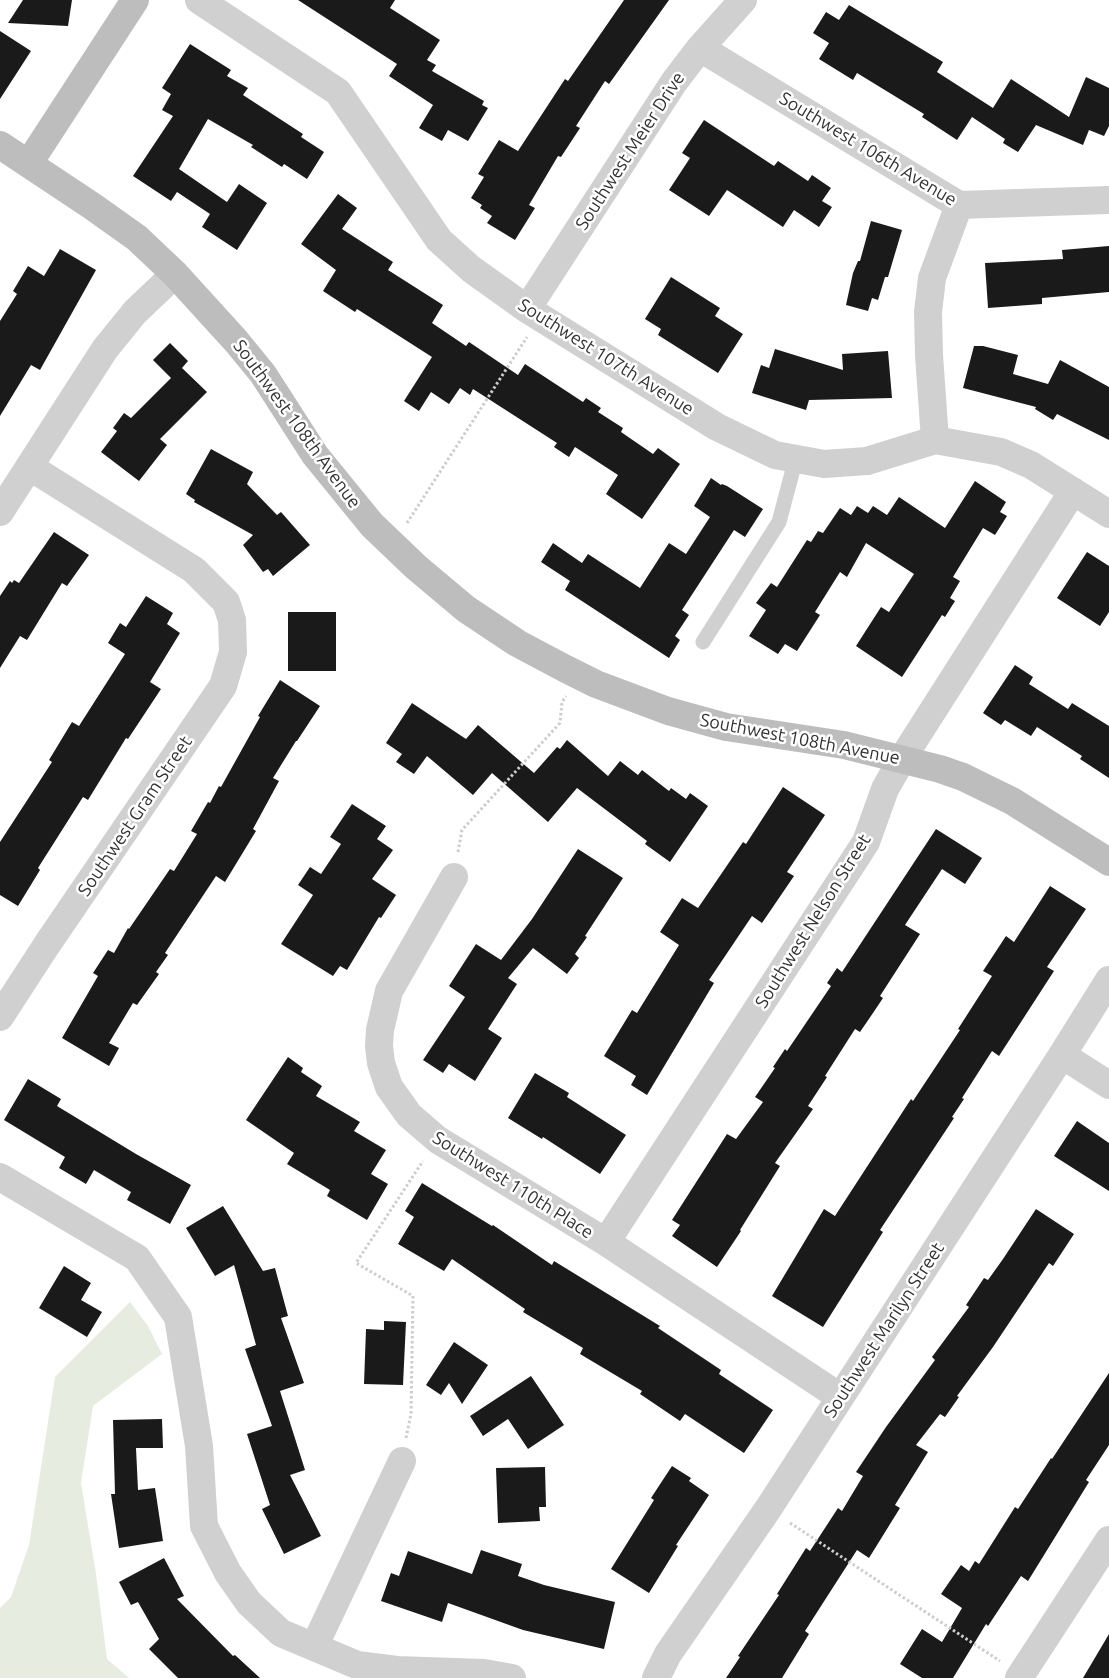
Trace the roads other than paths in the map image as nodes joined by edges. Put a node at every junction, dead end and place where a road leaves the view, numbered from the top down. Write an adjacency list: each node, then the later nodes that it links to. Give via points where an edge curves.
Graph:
1 (135, 0): 6 (street)
2 (199, 0): 10 (street, Southwest 107th Avenue, via 338,92 439,240 470,269)
3 (743, 0): 4 (street, Southwest Meier Drive)
4 (700, 48): 8 (street, Southwest 106th Avenue); 10 (street, Southwest Meier Drive, via 674,82)
5 (0, 145): 6 (street, Southwest 108th Avenue)
6 (29, 163): 9 (street, Southwest 108th Avenue, via 137,238)
7 (1109, 200): 8 (street, Southwest 106th Avenue)
8 (959, 205): 11 (street, via 932,278 928,312)
9 (175, 274): 13 (street, via 135,312 105,349); 18 (street, Southwest 108th Avenue, via 262,374 315,455 372,525 466,609 517,643 619,693 668,711 726,727 844,744)
10 (534, 312): 12 (street, Southwest 107th Avenue, via 717,427 775,455)
11 (935, 440): 12 (street, Southwest 107th Avenue, via 867,461 824,464); 14 (street, Southwest 107th Avenue, via 1001,452 1031,464)
12 (796, 458): 17 (lane, via 778,522)
13 (30, 467): 15 (street); 22 (street, Southwest Gram Street, via 194,570 226,602 232,620 233,652 223,686)
14 (1073, 491): 16 (street, Southwest 107th Avenue); 18 (street, Southwest Nelson Street)
15 (0, 512)
16 (1109, 514)
17 (702, 642)
18 (902, 758): 19 (street, Southwest 108th Avenue, via 963,777 1012,801); 26 (street, Southwest Nelson Street, via 885,789 866,842)
19 (1109, 862)
20 (454, 877): 26 (street, Southwest 110th Place, via 389,991 379,1046 389,1087 409,1115 438,1140)
21 (1109, 980): 23 (street, Southwest Marilyn Street)
22 (0, 1017)
23 (1062, 1055): 24 (street); 27 (street, Southwest Marilyn Street)
24 (1109, 1085)
25 (0, 1177): 30 (street, via 136,1258 178,1317 199,1446 204,1526 228,1573 249,1603 281,1633)
26 (606, 1242): 27 (street, Southwest 110th Place)
27 (840, 1396): 33 (street, Southwest Marilyn Street, via 768,1509 668,1654)
28 (402, 1461): 30 (street)
29 (1109, 1540): 31 (street)
30 (314, 1647): 32 (street, via 357,1665 484,1673)
31 (1020, 1676)
32 (512, 1678)
33 (656, 1678)

